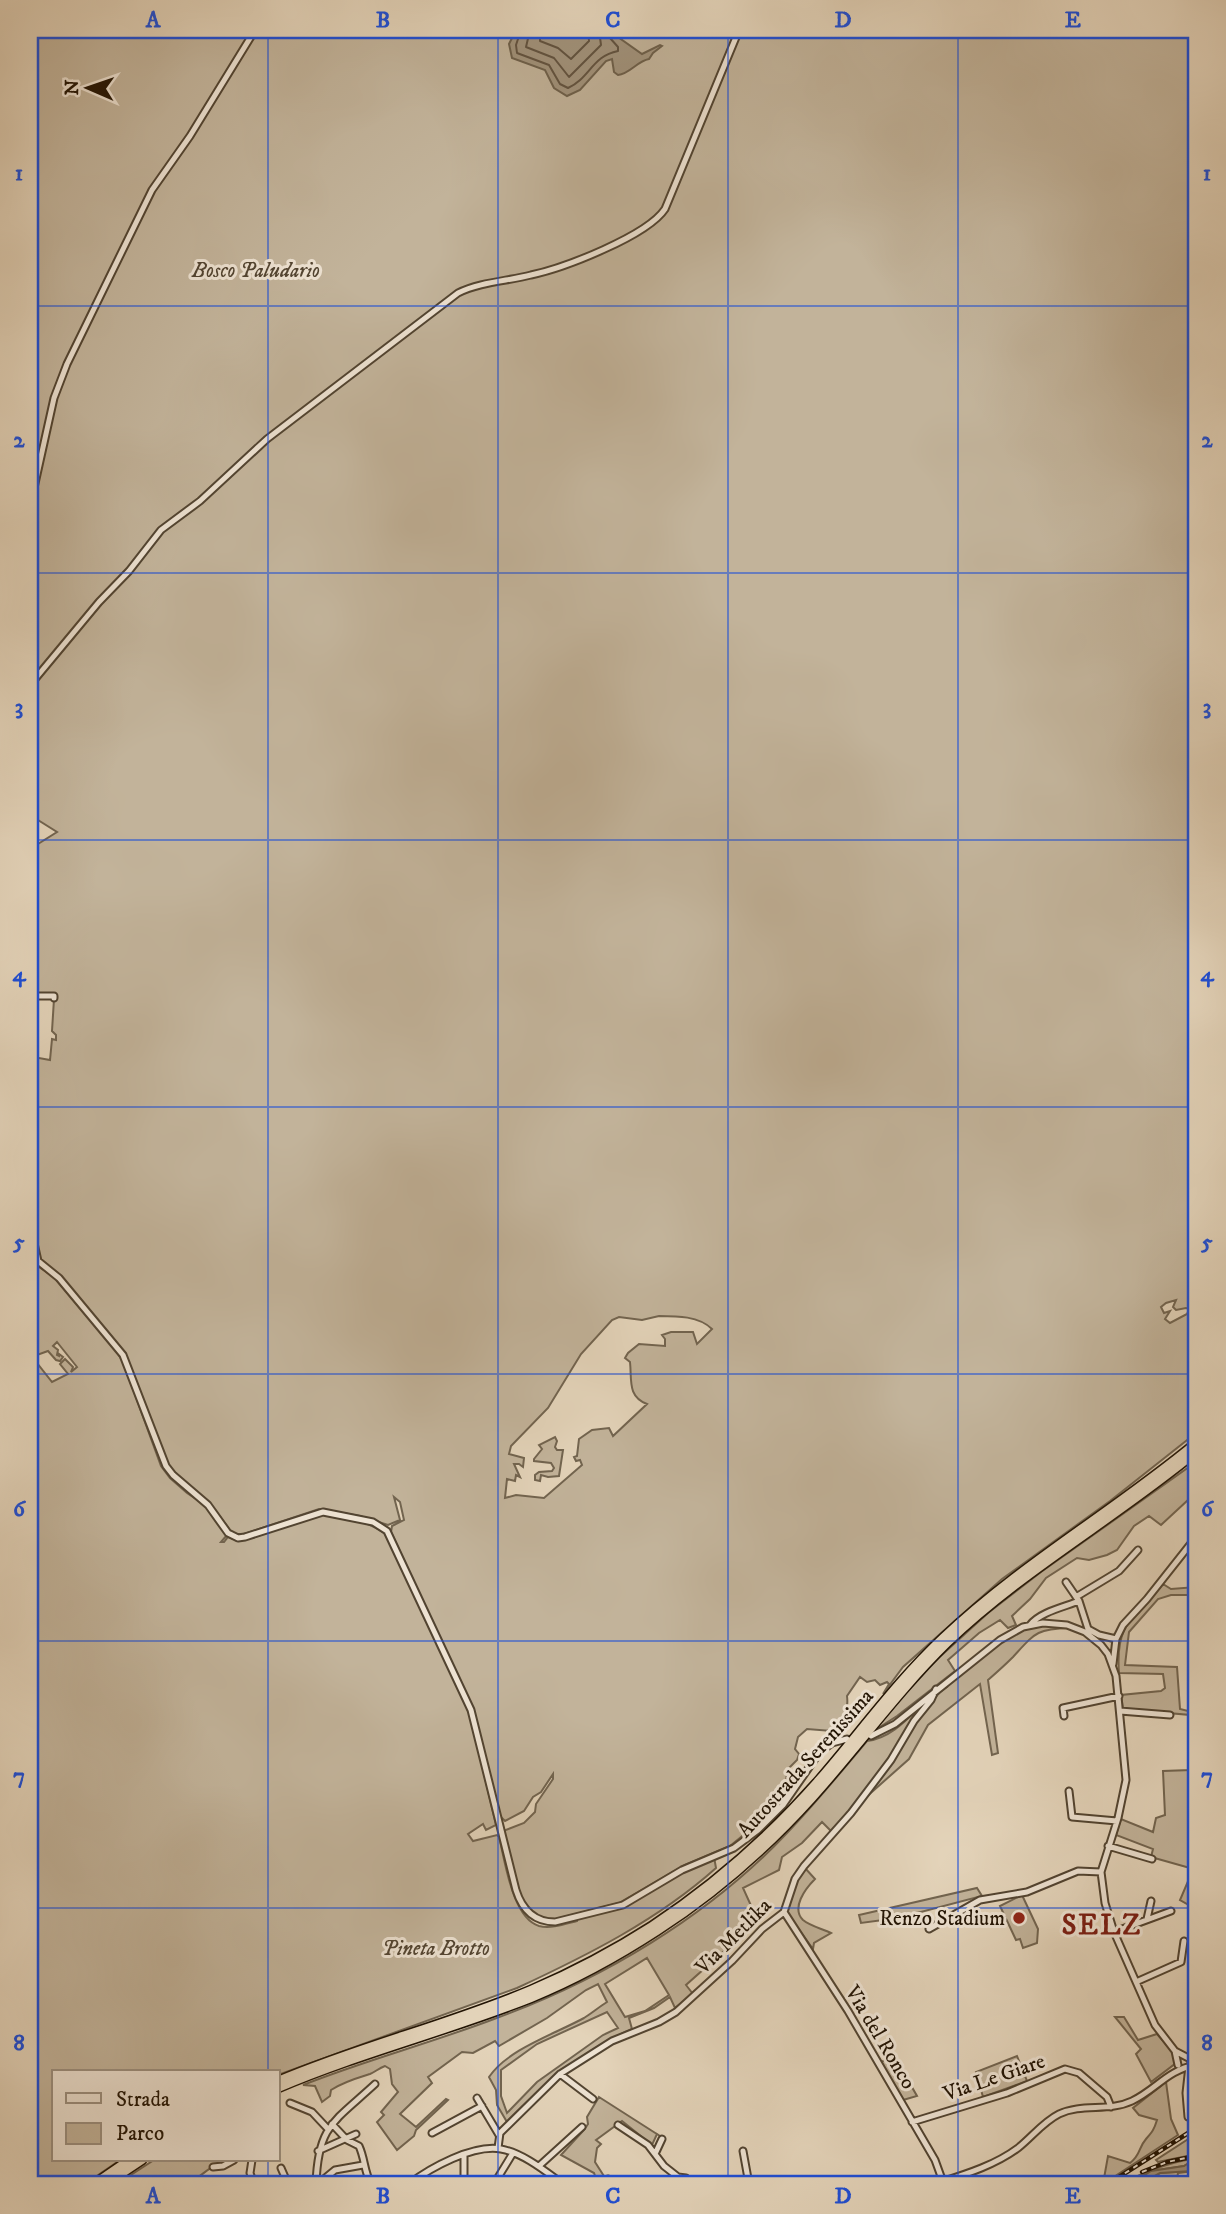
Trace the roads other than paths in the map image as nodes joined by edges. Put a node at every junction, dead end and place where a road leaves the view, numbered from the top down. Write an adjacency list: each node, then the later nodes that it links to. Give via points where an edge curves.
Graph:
1 (255, 30): 3 (street, via 152,190 73,352 54,398)
2 (739, 30): 4 (street, via 660,217 580,259 458,293 267,439 200,502 161,530)
3 (30, 506)
4 (30, 685)
5 (30, 996): 6 (street)
6 (54, 997)
7 (30, 1225): 23 (street, via 37,1261 59,1278 123,1355 166,1466 208,1505 228,1534 238,1538 323,1512 373,1522 387,1531 471,1710 519,1901 530,1915 555,1922 623,1905 681,1870 726,1852 746,1840 791,1796 817,1756 832,1743)
8 (1196, 1443): 41 (highway, Autostrada Serenissima, via 1022,1570 952,1629 782,1820 671,1913 593,1960 529,1991)
9 (1196, 1452): 43 (highway, Autostrada Serenissima, via 965,1626 787,1824 730,1877 675,1919 618,1955 532,1997)
10 (1196, 1537): 15 (street)
11 (1138, 1550): 13 (street, via 1119,1571)
12 (1066, 1582): 13 (street)
13 (1078, 1599): 14 (street); 15 (street, via 1088,1629)
14 (1030, 1625): 16 (street, via 1055,1623 1077,1628 1101,1645); 17 (street, via 1014,1630)
15 (1116, 1639): 16 (street)
16 (1113, 1664): 18 (street)
17 (936, 1689): 22 (street, via 886,1730); 31 (street, Via Metlika, via 891,1760 803,1866)
18 (1119, 1696): 19 (street); 21 (street, via 1063,1707)
19 (1120, 1711): 20 (street); 25 (street, via 1126,1780)
20 (1170, 1715)
21 (1064, 1716)
22 (870, 1736)
23 (847, 1739)
24 (1069, 1791): 25 (street, via 1072,1817)
25 (1117, 1821): 26 (street)
26 (1108, 1846): 27 (street); 28 (street)
27 (1152, 1859)
28 (1101, 1872): 33 (street, via 1078,1871 1027,1892 980,1900); 34 (street)
29 (1151, 1902): 32 (street)
30 (1171, 1911): 32 (street)
31 (784, 1912): 40 (street, Via Metlika, via 676,2012 612,2041); 50 (street, Via del Ronco)
32 (1147, 1919): 34 (street)
33 (929, 1929)
34 (1114, 1931): 36 (street)
35 (1184, 1941): 36 (street, via 1181,1962)
36 (1136, 1982): 38 (street, via 1155,2025)
37 (1196, 2045): 39 (street)
38 (1175, 2051): 39 (street); 39 (street)
39 (1187, 2064): 48 (street, via 1143,2095); 49 (street)
40 (560, 2074): 45 (street); 56 (street, Via Metlika)
41 (280, 2080)
42 (374, 2084): 52 (street)
43 (280, 2087)
44 (477, 2098): 47 (street)
45 (593, 2099)
46 (290, 2103): 52 (street)
47 (482, 2106): 54 (street); 56 (street)
48 (1111, 2107): 50 (street, Via Le Giare, via 1107,2097 1079,2073 1065,2069 1007,2093); 74 (street, via 1058,2115 1003,2157)
49 (1188, 2117)
50 (912, 2122): 74 (street, Via del Ronco)
51 (618, 2125): 64 (street)
52 (330, 2126): 58 (street); 60 (street)
53 (582, 2127): 70 (street)
54 (432, 2133)
55 (356, 2134): 58 (street)
56 (499, 2135): 59 (street)
57 (662, 2139): 64 (street)
58 (347, 2140): 60 (street); 69 (street, via 359,2146)
59 (498, 2148): 62 (street); 63 (street)
60 (318, 2151): 79 (street)
61 (743, 2151): 87 (street)
62 (513, 2153): 70 (street); 83 (street)
63 (464, 2154): 81 (street); 82 (street)
64 (655, 2154): 73 (street)
65 (126, 2162): 75 (highway)
66 (139, 2162): 76 (highway)
67 (230, 2162): 71 (street)
68 (252, 2162): 77 (street)
69 (363, 2165): 79 (street, via 335,2170); 80 (street)
70 (539, 2166): 84 (street)
71 (213, 2167)
72 (281, 2168): 78 (street)
73 (678, 2177): 85 (street); 86 (street)
74 (948, 2182): 88 (street)
75 (94, 2184)
76 (106, 2184)
77 (254, 2184)
78 (288, 2184)
79 (317, 2184)
80 (371, 2184)
81 (409, 2184)
82 (464, 2184)
83 (494, 2184)
84 (564, 2184)
85 (681, 2184)
86 (691, 2184)
87 (748, 2184)
88 (935, 2184)

